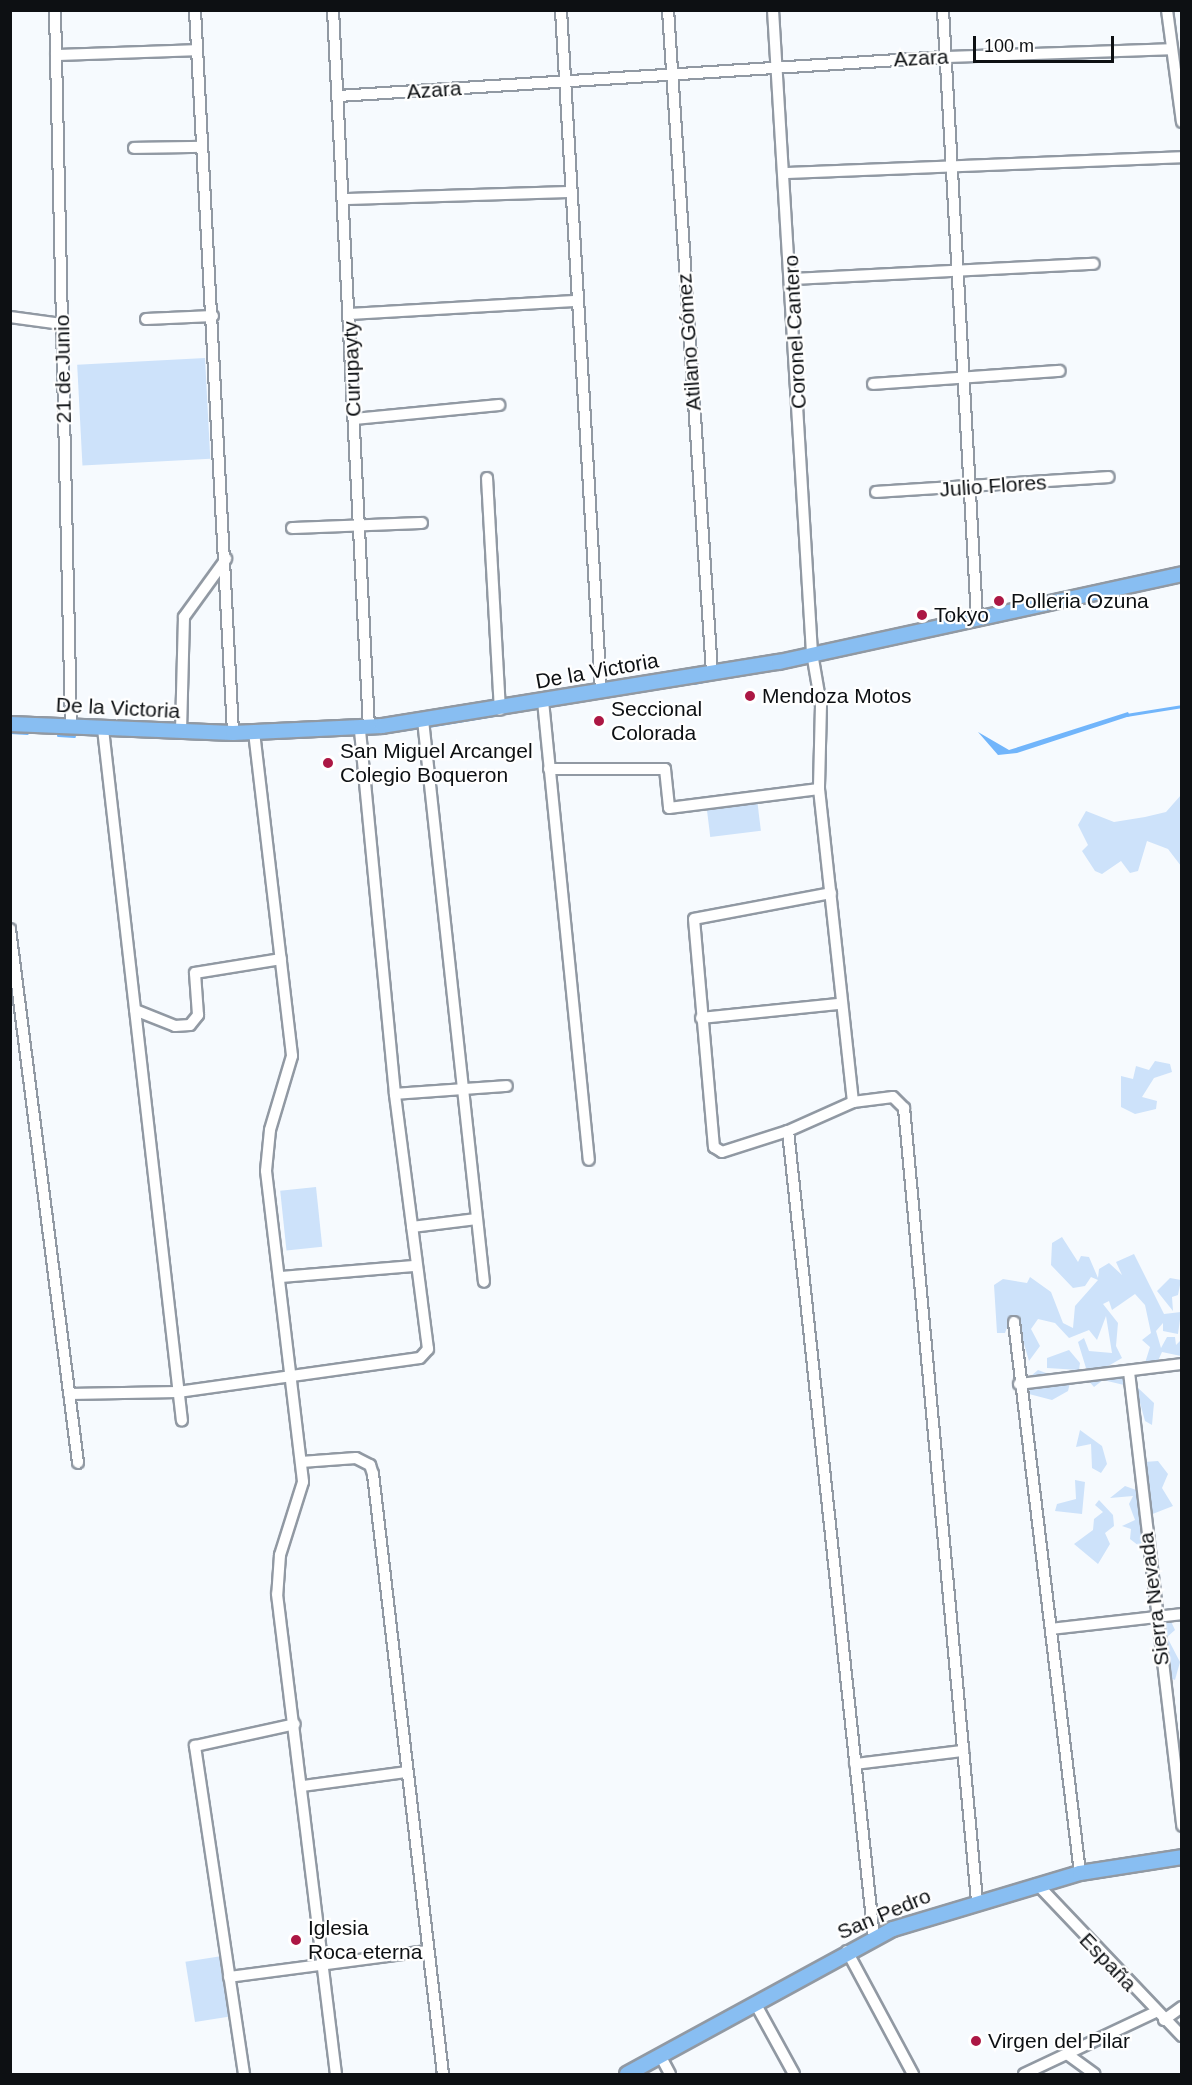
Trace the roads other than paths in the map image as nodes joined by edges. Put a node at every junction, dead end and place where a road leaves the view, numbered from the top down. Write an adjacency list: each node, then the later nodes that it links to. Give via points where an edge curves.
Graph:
1 (55, 10): 11 (street, 21 de Junio)
2 (195, 10): 10 (street)
3 (333, 10): 16 (street, Curupayty)
4 (561, 10): 15 (street)
5 (668, 10): 14 (street, Atilano Gómez)
6 (773, 10): 13 (street, Coronel Cantero)
7 (943, 10): 12 (street)
8 (1167, 10): 9 (street)
9 (1172, 49): 12 (street, Azara); 17 (street)
10 (196, 50): 11 (street); 18 (street)
11 (56, 55): 33 (street, 21 de Junio)
12 (945, 57): 13 (street, Azara); 21 (street)
13 (777, 66): 14 (street, Azara); 22 (street, Coronel Cantero)
14 (671, 73): 15 (street, Azara); 50 (street, Atilano Gómez)
15 (565, 82): 16 (street, Azara); 23 (street)
16 (338, 96): 24 (street, Curupayty)
17 (1182, 122)
18 (201, 147): 19 (street); 30 (street)
19 (134, 148)
20 (1182, 157): 21 (street)
21 (951, 169): 22 (street); 26 (street)
22 (786, 173): 27 (street, Coronel Cantero)
23 (571, 192): 24 (street); 28 (street)
24 (345, 199): 29 (street, Curupayty)
25 (1094, 264): 26 (street)
26 (956, 274): 27 (street); 35 (street)
27 (793, 279): 49 (street, Coronel Cantero)
28 (578, 301): 29 (street); 51 (street)
29 (350, 314): 38 (street, Curupayty)
30 (213, 316): 32 (street); 46 (street)
31 (10, 317): 33 (street)
32 (146, 319)
33 (62, 324): 56 (street, 21 de Junio)
34 (1060, 371): 35 (street)
35 (962, 379): 36 (street); 41 (street)
36 (873, 384)
37 (499, 405): 38 (street)
38 (354, 419): 44 (street, Curupayty)
39 (1109, 477): 41 (street, Julio Flores)
40 (487, 478): 53 (street)
41 (967, 488): 42 (street, Julio Flores); 48 (street)
42 (876, 492)
43 (422, 524): 44 (street)
44 (358, 527): 45 (street); 57 (street, Curupayty)
45 (292, 528)
46 (226, 559): 59 (street, via 183,617); 61 (street)
47 (1182, 574): 48 (main road, De la Victoria)
48 (977, 620): 49 (main road, De la Victoria)
49 (812, 653): 50 (main road, De la Victoria); 63 (street, Coronel Cantero, via 821,705)
50 (712, 673): 51 (main road, De la Victoria)
51 (601, 692): 52 (main road, De la Victoria)
52 (543, 701): 53 (main road, De la Victoria); 62 (street)
53 (500, 710): 54 (main road, De la Victoria)
54 (423, 720): 57 (main road, De la Victoria); 71 (street)
55 (10, 724): 56 (main road, De la Victoria)
56 (71, 727): 58 (main road, De la Victoria)
57 (364, 728): 60 (main road, De la Victoria); 72 (street, Curupayty)
58 (103, 729): 59 (main road, De la Victoria); 68 (street)
59 (181, 731): 61 (main road, De la Victoria)
60 (254, 732): 61 (main road, De la Victoria); 66 (street)
61 (233, 733)
62 (549, 769): 63 (street, via 665,769 669,808); 75 (street)
63 (819, 789): 64 (street, Coronel Cantero)
64 (831, 893): 67 (street, Coronel Cantero); 69 (street, via 694,919)
65 (10, 929): 87 (street)
66 (281, 959): 68 (street, via 195,973 198,1015 190,1025 175,1026); 79 (street, via 292,1056 270,1130 266,1171)
67 (840, 1004): 69 (street); 73 (street, Coronel Cantero)
68 (135, 1010): 86 (street)
69 (701, 1018): 74 (street, via 716,1149)
70 (507, 1086): 71 (street)
71 (462, 1089): 72 (street); 76 (street)
72 (395, 1094): 77 (street, Curupayty)
73 (853, 1102): 74 (street); 95 (street, via 893,1097 904,1108)
74 (788, 1131): 96 (street)
75 (589, 1160)
76 (477, 1219): 77 (street); 80 (street)
77 (412, 1227): 78 (street, Curupayty)
78 (415, 1266): 79 (street); 83 (street, Curupayty, via 425,1355)
79 (280, 1277): 83 (street)
80 (484, 1282)
81 (1014, 1322): 85 (street)
82 (1182, 1364): 84 (street)
83 (292, 1372): 86 (street); 90 (street)
84 (1129, 1372): 85 (street); 92 (street, Sierra Nevada)
85 (1019, 1384): 93 (street)
86 (178, 1392): 87 (street); 88 (street)
87 (69, 1394): 89 (street)
88 (182, 1421)
89 (78, 1462)
90 (301, 1462): 94 (street, via 303,1482 276,1574); 97 (street, via 356,1458 374,1474)
91 (1182, 1614): 92 (street)
92 (1156, 1618): 93 (street); 99 (street, Sierra Nevada)
93 (1051, 1629): 101 (street)
94 (295, 1724): 98 (street); 108 (street, via 195,1746)
95 (963, 1751): 96 (street); 103 (street)
96 (855, 1764): 104 (street)
97 (406, 1772): 98 (street); 105 (street)
98 (303, 1786): 107 (street)
99 (1182, 1826)
100 (1182, 1857): 101 (main road, San Pedro)
101 (1080, 1873): 102 (main road, San Pedro)
102 (1037, 1884): 103 (main road, San Pedro); 111 (street, España)
103 (977, 1901): 104 (main road, San Pedro)
104 (874, 1938): 106 (main road, San Pedro)
105 (426, 1951): 107 (street); 117 (street)
106 (847, 1951): 109 (main road, San Pedro); 121 (street)
107 (324, 1965): 108 (street); 116 (street)
108 (229, 1977): 115 (street)
109 (755, 2003): 114 (main road, San Pedro); 120 (street)
110 (1182, 2007): 111 (street)
111 (1160, 2016): 112 (street, España); 113 (street)
112 (1182, 2036)
113 (1067, 2054): 122 (street); 123 (street)
114 (661, 2056): 118 (main road, San Pedro); 119 (street)
115 (244, 2074)
116 (336, 2074)
117 (443, 2074)
118 (627, 2074)
119 (670, 2074)
120 (794, 2074)
121 (913, 2074)
122 (1024, 2074)
123 (1095, 2074)

